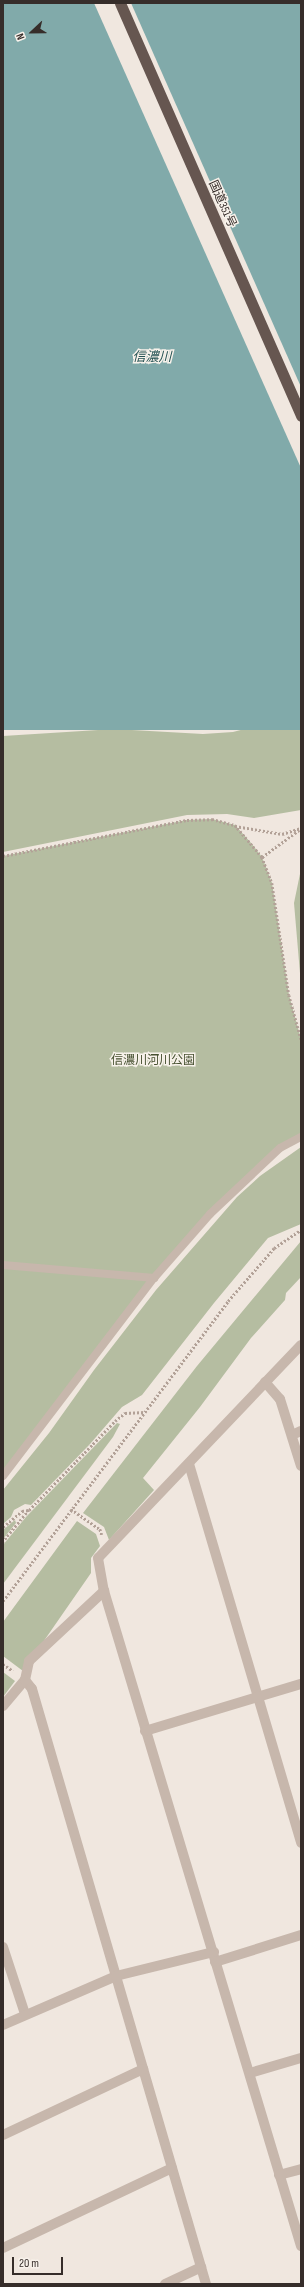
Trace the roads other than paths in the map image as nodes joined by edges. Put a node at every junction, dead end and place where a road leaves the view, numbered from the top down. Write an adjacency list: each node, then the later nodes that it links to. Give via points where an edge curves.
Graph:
1 (120, 3): 2 (highway, 国道351号)
2 (301, 416)
3 (301, 1137): 5 (lane, via 280,1148 210,1214)
4 (3, 1264): 5 (lane)
5 (154, 1278): 11 (lane)
6 (301, 1346): 7 (street)
7 (265, 1382): 8 (street, via 280,1399); 9 (street)
8 (296, 1433): 10 (street)
9 (189, 1464): 12 (street, via 98,1558); 15 (street)
10 (301, 1466)
11 (3, 1476)
12 (104, 1591): 13 (street, via 30,1661); 17 (street)
13 (25, 1680): 16 (street); 22 (street, via 32,1689)
14 (301, 1684): 15 (street)
15 (257, 1698): 17 (street); 18 (street)
16 (3, 1706)
17 (145, 1731): 21 (street)
18 (301, 1843)
19 (301, 1935): 21 (street)
20 (3, 1947): 23 (street)
21 (214, 1957): 22 (street); 27 (street)
22 (116, 1976): 23 (street); 26 (street)
23 (25, 2014): 24 (street)
24 (3, 2024)
25 (301, 2058): 27 (street)
26 (143, 2070): 28 (street); 29 (street)
27 (250, 2073): 31 (street)
28 (3, 2135)
29 (172, 2168): 33 (street); 34 (street)
30 (301, 2169): 31 (street)
31 (280, 2175): 32 (street)
32 (301, 2246)
33 (3, 2248)
34 (201, 2267): 35 (street); 36 (street)
35 (165, 2284)
36 (206, 2284)

